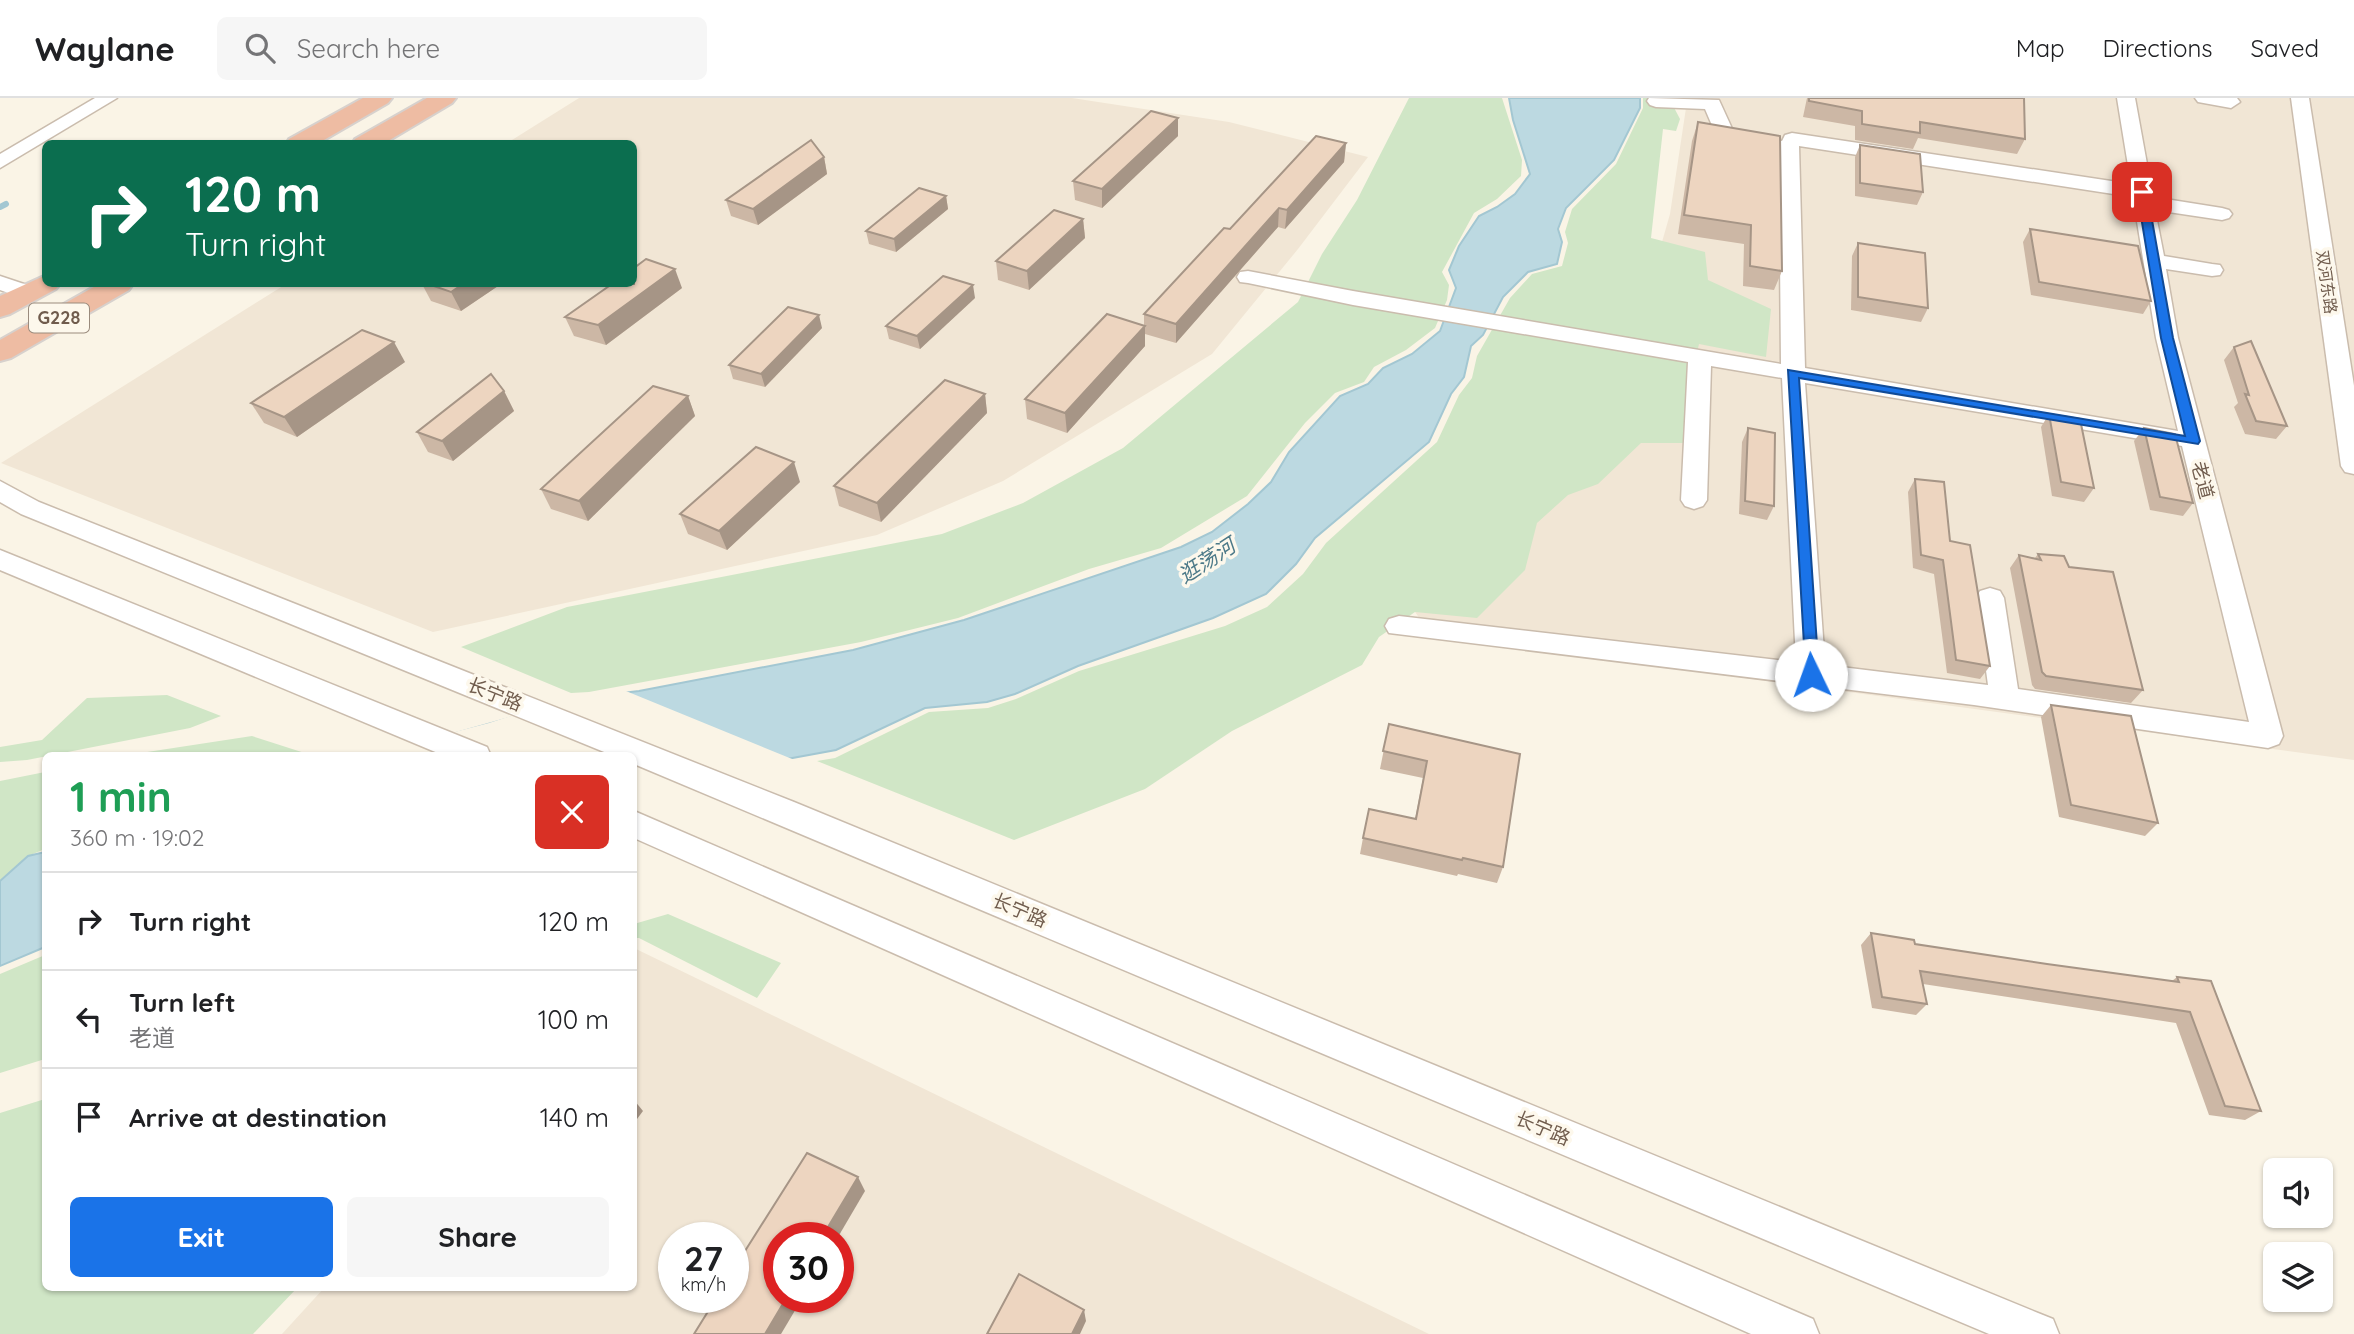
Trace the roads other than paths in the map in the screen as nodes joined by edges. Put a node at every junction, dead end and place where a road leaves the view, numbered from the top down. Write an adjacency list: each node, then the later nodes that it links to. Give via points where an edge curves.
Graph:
1 (108, 98): 12 (street)
2 (380, 98): 9 (highway)
3 (444, 98): 10 (highway)
4 (2126, 98): 13 (street, 老道)
5 (2204, 98): 8 (street)
6 (2300, 98): 26 (street, 双河东路)
7 (1656, 101): 11 (street, via 1712,104 1727,140)
8 (2231, 102)
9 (305, 140)
10 (371, 140)
11 (1789, 148): 13 (street, via 1791,139); 24 (street)
12 (0, 162)
13 (2143, 197): 14 (street); 15 (street, 老道)
14 (2222, 214)
15 (2154, 261): 16 (street); 25 (street, 老道, via 2167,338)
16 (2212, 270)
17 (1248, 277): 23 (street)
18 (0, 283): 20 (street)
19 (114, 287): 22 (highway, G228)
20 (37, 288): 21 (highway, G228)
21 (0, 308)
22 (0, 352)
23 (1700, 357): 24 (street); 28 (street)
24 (1793, 373): 25 (street); 34 (street)
25 (2193, 441): 35 (street, 老道, via 2268,736)
26 (2354, 466)
27 (0, 490): 29 (street, 长宁路)
28 (1694, 500)
29 (30, 508): 30 (street); 38 (street, 长宁路, via 783,811)
30 (0, 510)
31 (0, 559): 36 (street)
32 (1990, 598): 35 (street)
33 (1399, 626): 34 (street)
34 (1811, 675): 35 (street)
35 (2005, 699)
36 (467, 752)
37 (637, 825): 39 (street)
38 (1975, 1307): 40 (street); 41 (street, 长宁路)
39 (1798, 1334)
40 (2011, 1334)
41 (2038, 1334)

